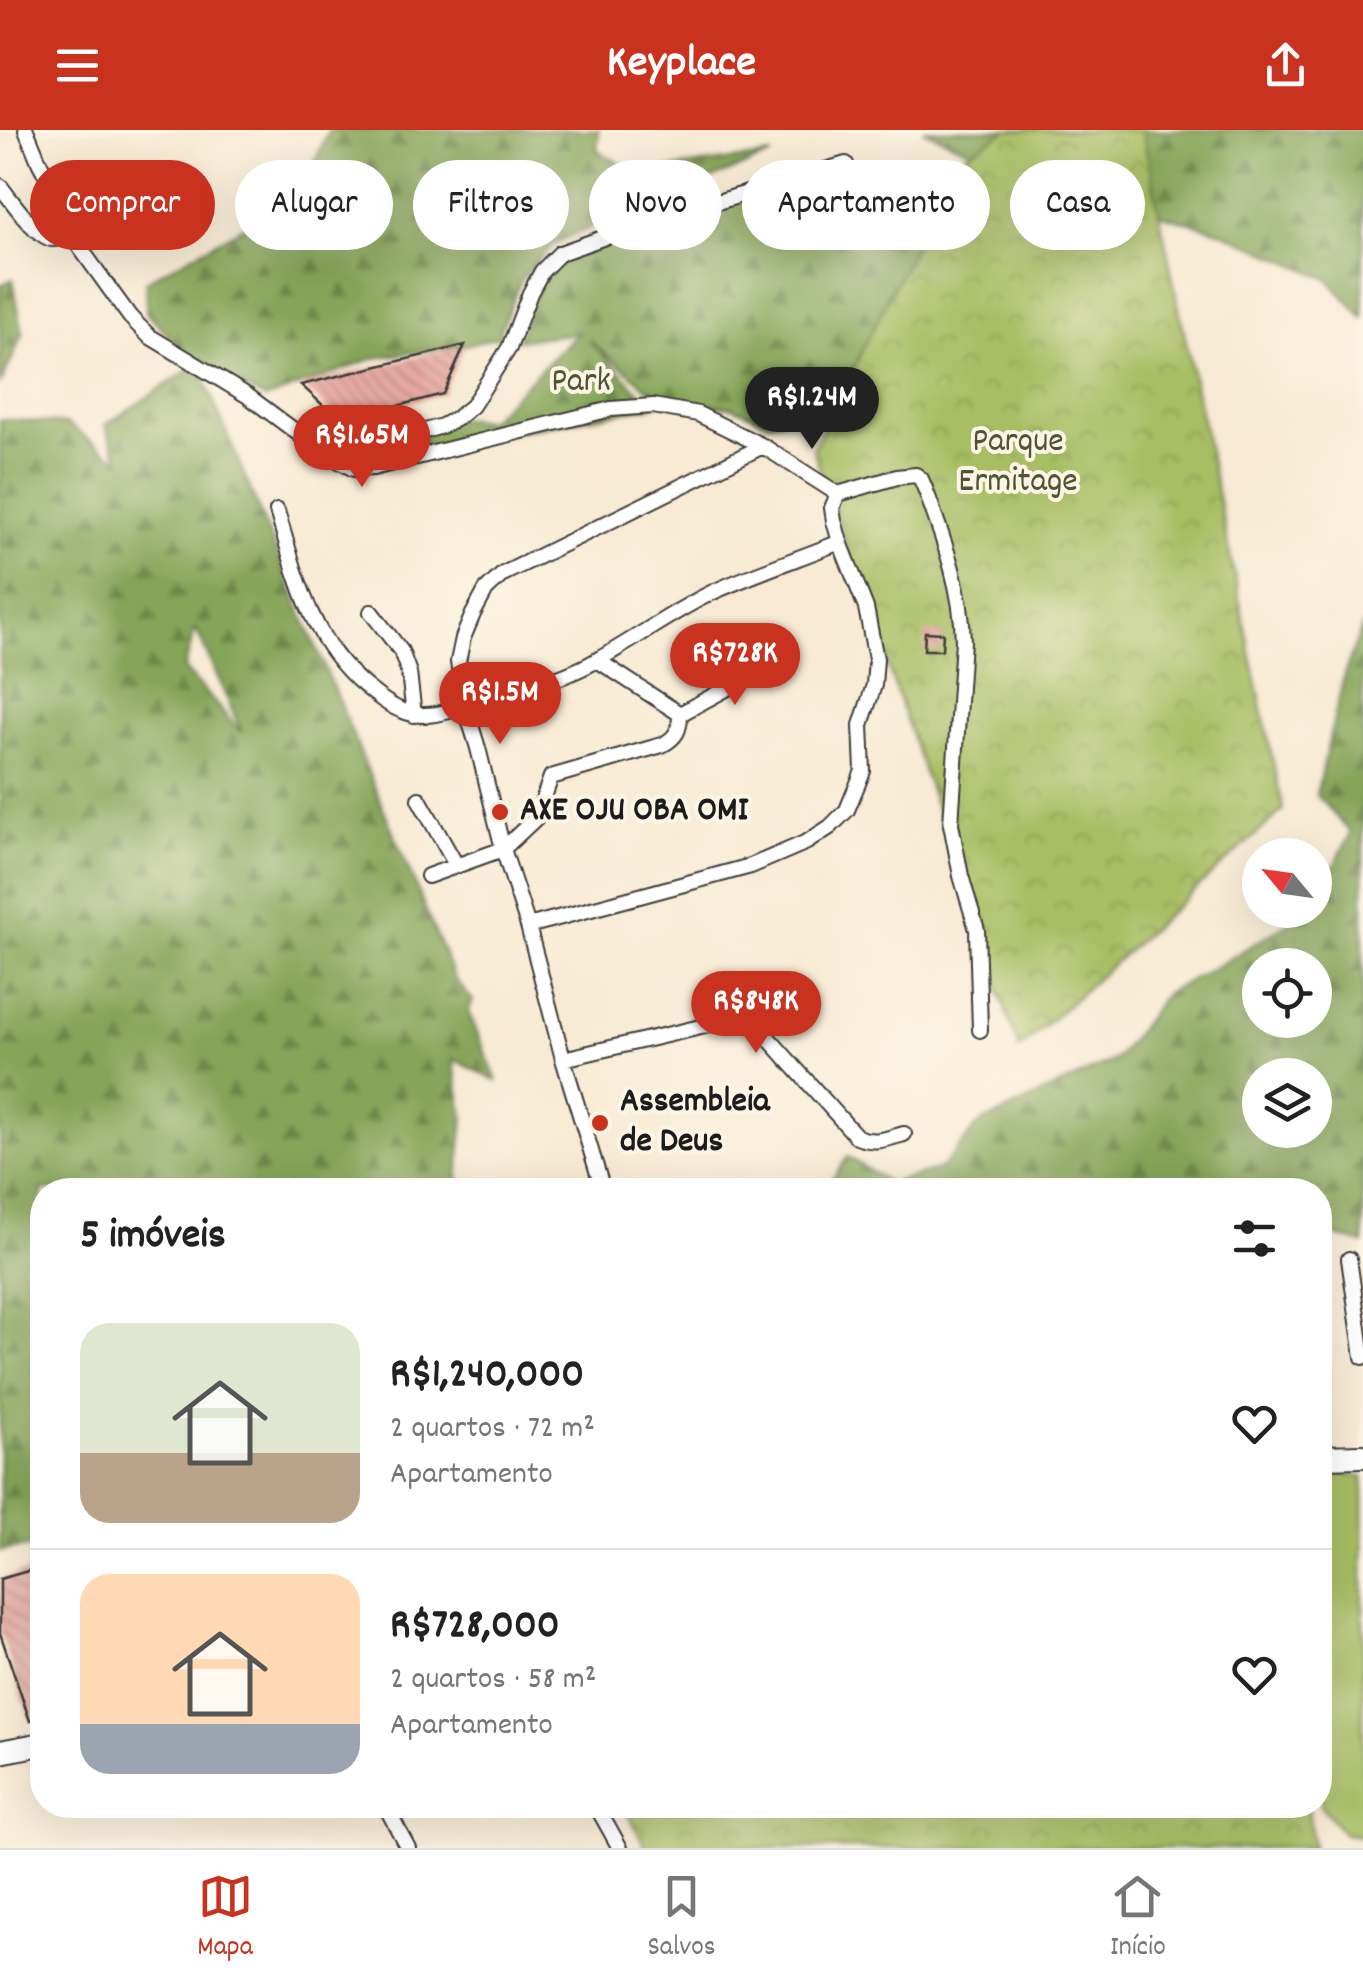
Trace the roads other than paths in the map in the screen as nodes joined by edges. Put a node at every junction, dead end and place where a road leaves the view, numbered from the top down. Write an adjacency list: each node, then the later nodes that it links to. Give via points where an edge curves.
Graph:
1 (26, 130): 2 (street)
2 (38, 160)
3 (0, 186): 5 (street)
4 (742, 194): 8 (street, via 560,253 542,270 509,348 472,406 458,418)
5 (30, 222)
6 (82, 250): 8 (street, via 149,336 248,396)
7 (763, 446): 8 (street, via 698,414 653,406 611,409 373,468 354,469); 9 (street); 15 (street, via 503,574 486,590 463,638 458,662)
8 (327, 455)
9 (838, 494): 11 (street, via 832,508); 23 (street, via 916,475 954,568 964,641 951,824 978,930)
10 (277, 511): 16 (street, via 310,614 330,649 369,690)
11 (840, 542): 13 (street, via 712,593); 22 (street, via 866,608 876,659 861,726 863,771 840,819 751,866)
12 (371, 612): 16 (street, via 402,651)
13 (598, 660): 15 (street); 17 (street)
14 (770, 665): 17 (street)
15 (465, 706): 16 (street); 19 (street)
16 (414, 714)
17 (680, 714): 19 (street, via 677,734 662,745 551,777 536,817)
18 (419, 799): 20 (street)
19 (502, 849): 20 (street); 22 (street)
20 (456, 864): 21 (street)
21 (428, 876)
22 (528, 926): 24 (street)
23 (980, 1030)
24 (563, 1060): 25 (street, via 753,1020 858,1136 868,1141); 26 (street)
25 (904, 1134)
26 (599, 1178)
27 (1350, 1260): 28 (street)
28 (1363, 1357)
29 (1363, 1456): 30 (main road)
30 (1332, 1457)
31 (30, 1746): 32 (main road)
32 (0, 1752)
33 (392, 1818): 35 (street)
34 (603, 1818): 36 (street)
35 (408, 1848)
36 (620, 1848)

